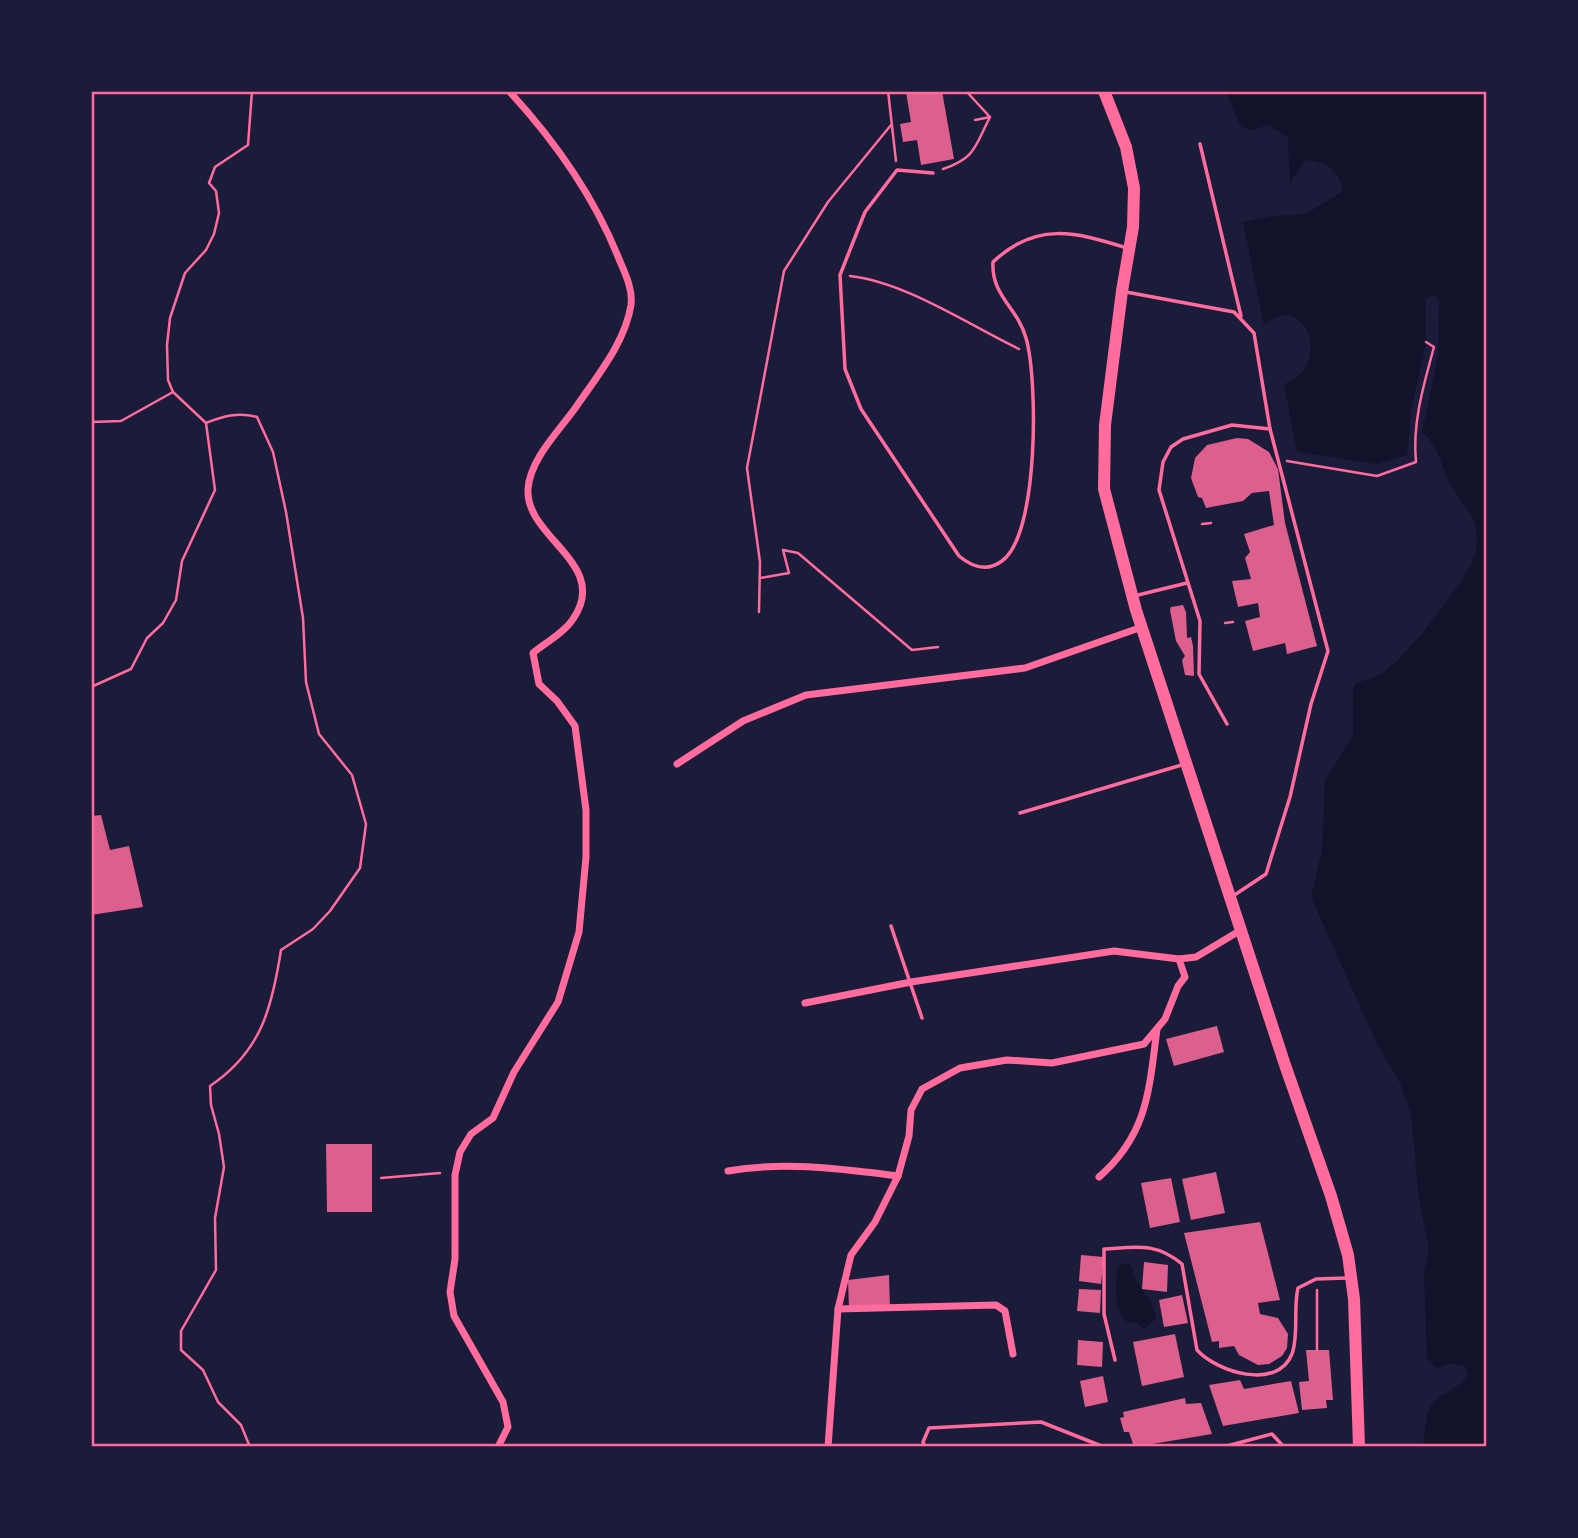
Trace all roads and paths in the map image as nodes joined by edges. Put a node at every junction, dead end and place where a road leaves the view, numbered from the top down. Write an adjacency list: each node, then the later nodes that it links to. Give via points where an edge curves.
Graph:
1 (252, 91): 18 (path, via 247,145 215,167 209,183 216,191 219,213 214,234 185,273 170,318 168,368)
2 (509, 91): 58 (street, via 545,131 603,217 629,283 631,304 609,359 533,468 528,491 534,513 579,569 583,591 574,619 533,653 539,684 575,726 586,810 586,857 579,932 558,1002 514,1072 493,1118 471,1134 460,1152 455,1175 455,1259 450,1292 454,1316 503,1402 508,1427)
3 (888, 91): 8 (path)
4 (966, 91): 6 (path)
5 (1104, 91): 12 (main road, via 1131,166)
6 (990, 117): 7 (path); 11 (path, via 979,145 963,162)
7 (975, 120)
8 (891, 125): 10 (path); 25 (path, via 828,202 784,271 747,468 757,522)
9 (1200, 144): 15 (lane)
10 (897, 170): 11 (lane); 13 (lane, via 865,212)
11 (933, 173)
12 (1129, 249): 14 (main road); 17 (lane, via 1092,237 1046,232 1003,252 993,262 992,278 1020,322)
13 (840, 275): 17 (path, via 874,279); 17 (lane, via 845,369 861,410 969,565 984,568 1002,561 1014,547 1027,507 1035,418)
14 (1122, 291): 15 (lane, via 1234,312); 27 (main road, via 1105,425 1104,489)
15 (1242, 318): 21 (lane, via 1254,332)
16 (1426, 342): 22 (path, via 1434,347 1418,411 1416,462 1377,476)
17 (1029, 354)
18 (173, 392): 19 (path, via 121,421); 20 (path)
19 (91, 422)
20 (206, 424): 33 (path, via 215,490 181,561 176,600 163,623 147,638 131,669); 57 (path, via 223,416 257,417 273,452 296,567 306,682 319,734 352,775 366,824 360,868 321,920 281,950 266,1018 245,1058 210,1086 224,1167 215,1218 216,1270 181,1331 181,1350 203,1370 218,1402 241,1425)
21 (1270, 429): 22 (lane); 26 (lane, via 1232,425 1199,433 1171,447 1163,462 1159,490)
22 (1278, 460): 38 (lane, via 1328,651 1266,874)
23 (1211, 523): 24 (path)
24 (1202, 524)
25 (760, 578): 28 (path); 32 (path, via 789,573 783,550 798,553 912,650)
26 (1187, 583): 27 (lane); 34 (lane, via 1200,621 1199,674)
27 (1132, 597): 31 (main road)
28 (759, 612)
29 (1234, 622): 30 (path)
30 (1225, 623)
31 (1142, 627): 35 (street, via 1025,668 806,695 743,721); 36 (main road)
32 (938, 647)
33 (91, 687)
34 (1227, 724)
35 (677, 764)
36 (1187, 764): 37 (lane); 38 (main road)
37 (1020, 813)
38 (1231, 897): 40 (main road)
39 (891, 926): 42 (lane)
40 (1241, 930): 41 (street, via 1196,957); 51 (main road, via 1331,1196)
41 (1179, 959): 42 (street, via 1114,951); 45 (street, via 1185,977 1166,1019)
42 (911, 982): 43 (street); 44 (lane)
43 (805, 1003)
44 (922, 1018)
45 (1157, 1028): 48 (street, via 1144,1044 1093,1057 1052,1063 1007,1060 945,1075 922,1089 911,1110); 49 (street, via 1150,1086 1138,1130 1119,1159)
46 (728, 1171): 48 (street, via 763,1165)
47 (440, 1173): 50 (path)
48 (898, 1176): 53 (street, via 875,1222 851,1255)
49 (1099, 1177)
50 (381, 1178)
51 (1352, 1277): 52 (lane); 64 (main road)
52 (1316, 1279): 54 (path); 56 (lane, via 1298,1288 1289,1360 1272,1372 1247,1374 1222,1369 1197,1350 1182,1264 1166,1251 1148,1246 1104,1249 1104,1314)
53 (838, 1309): 55 (street, via 996,1306 1005,1311); 59 (street)
54 (1317, 1350)
55 (1013, 1354)
56 (1115, 1360)
57 (250, 1447)
58 (498, 1447)
59 (828, 1447)
60 (925, 1447): 61 (lane, via 929,1428 1041,1422)
61 (1104, 1447)
62 (1223, 1447): 63 (lane, via 1272,1434)
63 (1284, 1447)
64 (1359, 1447)

